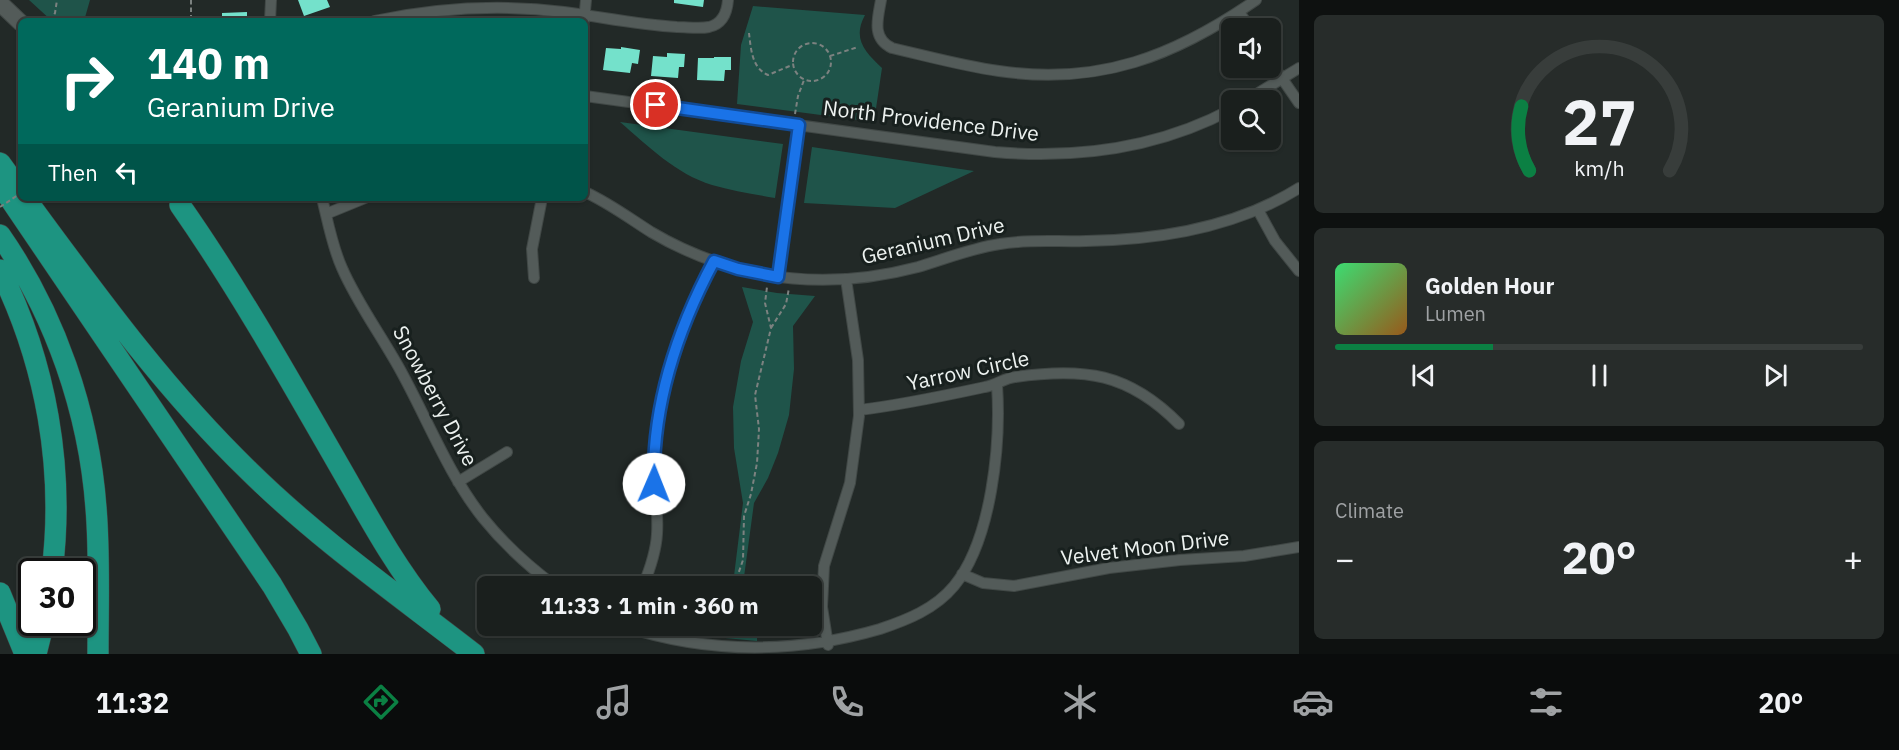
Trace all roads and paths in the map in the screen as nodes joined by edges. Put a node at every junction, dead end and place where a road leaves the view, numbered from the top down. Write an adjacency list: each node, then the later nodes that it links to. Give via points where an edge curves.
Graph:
1 (57, 0): 10 (path)
2 (191, 0): 11 (path)
3 (271, 0): 12 (street)
4 (586, 0): 14 (street)
5 (728, 0): 15 (street, via 722,20 709,27)
6 (881, 0): 9 (street, via 877,29 880,39 892,48 1023,74 1068,74 1124,65 1168,51)
7 (1256, 0): 9 (street)
8 (0, 3): 17 (main road)
9 (1239, 12): 16 (street)
10 (52, 18)
11 (191, 18)
12 (270, 18)
13 (391, 18): 14 (street, via 472,8 530,9)
14 (584, 18)
15 (588, 18)
16 (1243, 18)
17 (18, 20)
18 (749, 33): 21 (path, via 751,55 762,72 768,75)
19 (858, 47): 20 (path)
20 (830, 56): 21 (path, via 822,46 810,43 795,52); 24 (path, via 831,68 823,78)
21 (793, 64): 24 (path)
22 (1299, 68): 23 (street)
23 (1282, 79): 25 (street); 27 (street)
24 (804, 80): 28 (path)
25 (1264, 90)
26 (588, 96): 30 (street, North Providence Drive)
27 (1299, 103)
28 (795, 114)
29 (1221, 114): 30 (street, North Providence Drive, via 1149,141 1061,154 995,152)
30 (799, 125): 49 (street)
31 (0, 163): 33 (highway)
32 (0, 184): 73 (highway, via 272,585)
33 (18, 188)
34 (1299, 188): 43 (street, Geranium Drive)
35 (18, 194): 42 (path, bridge)
36 (588, 194): 46 (street, Geranium Drive, via 665,240)
37 (27, 201): 74 (highway, via 176,396 225,448 308,525)
38 (183, 201): 74 (highway, via 401,571 434,614)
39 (323, 201): 44 (street, Snowberry Drive)
40 (358, 201): 44 (street)
41 (541, 201): 50 (street, via 532,249)
42 (0, 207)
43 (1258, 210): 48 (street, via 1275,241); 51 (street, Geranium Drive, via 1232,220 1157,235 994,245 892,273)
44 (326, 214): 59 (street, Snowberry Drive, via 348,281)
45 (0, 235): 72 (highway, via 48,322 81,415 97,516)
46 (714, 261): 49 (street, Geranium Drive); 64 (street, via 681,331 662,396 653,466 657,533)
47 (0, 270): 61 (highway, via 28,338 50,425 56,511)
48 (1299, 271)
49 (778, 277): 51 (street, Geranium Drive)
50 (534, 278)
51 (846, 279): 56 (street, via 858,360)
52 (767, 285): 54 (path, via 765,303)
53 (789, 288): 54 (path, via 786,304)
54 (771, 328): 65 (path, via 756,395 757,463 744,516 743,561)
55 (997, 385): 56 (street, Yarrow Circle); 57 (street, Yarrow Circle, via 1012,377 1062,373 1103,377 1143,393); 62 (street, via 993,477 977,540)
56 (860, 410): 69 (street, via 850,483 824,566 822,607)
57 (1179, 424)
58 (507, 452): 59 (street)
59 (458, 482): 63 (street, Snowberry Drive, via 495,533)
60 (1299, 546): 62 (street, Velvet Moon Drive, via 1244,556 1109,568 1014,586 983,583)
61 (53, 558)
62 (962, 574): 69 (street, via 946,595 917,615)
63 (542, 576)
64 (647, 576)
65 (738, 576)
66 (0, 593): 70 (highway)
67 (40, 636): 71 (highway)
68 (657, 636): 69 (street, via 688,646 735,652 781,652)
69 (828, 645)
70 (25, 654)
71 (36, 654)
72 (98, 654)
73 (311, 654)
74 (474, 654)

